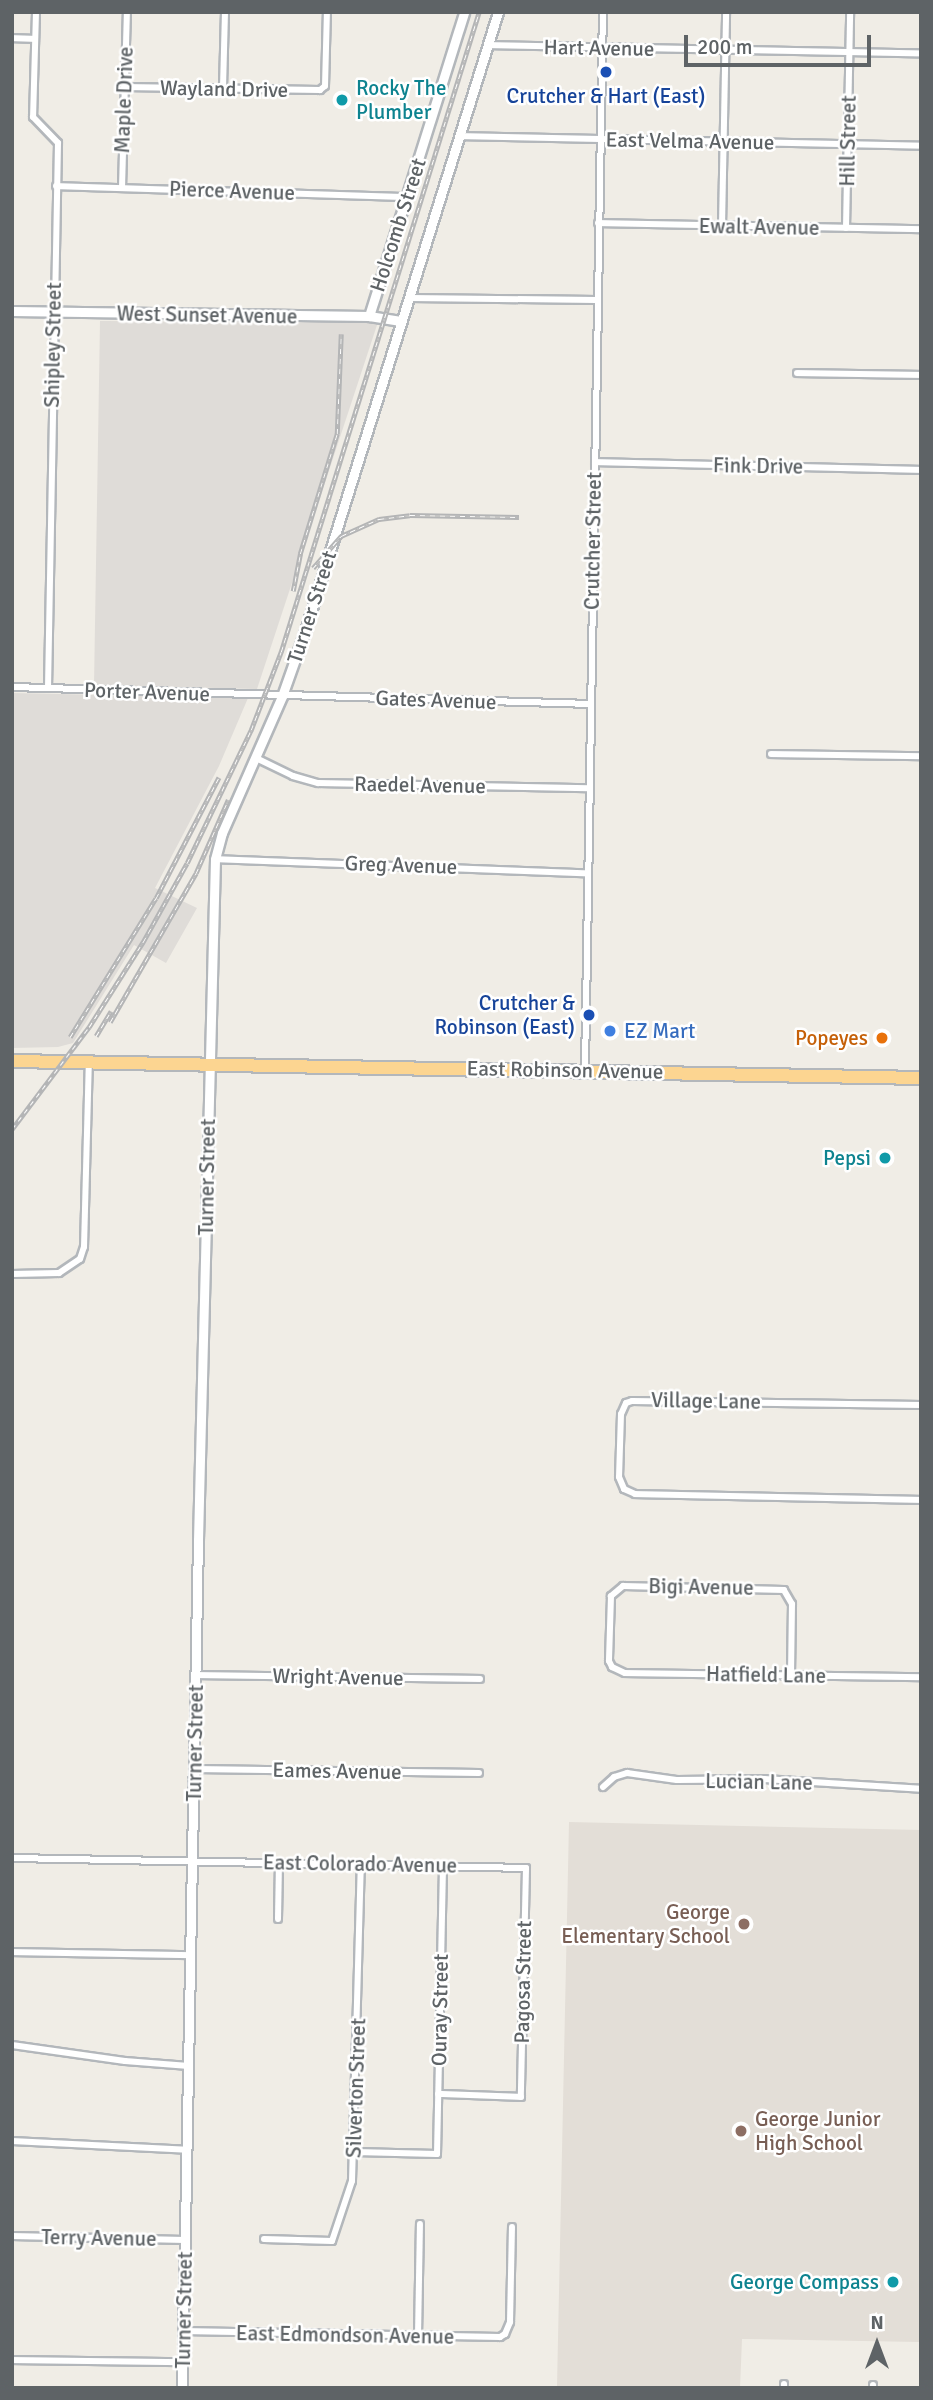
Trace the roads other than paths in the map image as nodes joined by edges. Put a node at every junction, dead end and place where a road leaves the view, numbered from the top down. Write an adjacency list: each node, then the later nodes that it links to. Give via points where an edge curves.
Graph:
1 (36, 12): 11 (street, Shipley Street)
2 (127, 12): 17 (street, Maple Drive)
3 (225, 12): 18 (street)
4 (327, 12): 18 (street, Wayland Drive, via 324,89)
5 (464, 12): 26 (street, Holcomb Street)
6 (498, 12): 12 (street, Turner Street)
7 (603, 12): 13 (street, Crutcher Street)
8 (726, 12): 14 (street)
9 (849, 12): 15 (street, Hill Street)
10 (12, 38): 11 (street)
11 (35, 39): 24 (street, Shipley Street, via 33,117 58,143)
12 (487, 45): 13 (street, Hart Avenue); 19 (street, Turner Street)
13 (602, 48): 14 (street, Hart Avenue); 20 (street, Crutcher Street)
14 (726, 51): 15 (street, Hart Avenue); 21 (street)
15 (849, 52): 16 (street, Hart Avenue); 22 (street, Hill Street)
16 (921, 53)
17 (124, 87): 18 (street, Wayland Drive); 25 (street, Maple Drive)
18 (223, 88)
19 (459, 136): 20 (street, East Velma Avenue); 31 (street, Turner Street)
20 (601, 139): 21 (street, East Velma Avenue); 27 (street, Crutcher Street)
21 (723, 141): 22 (street, East Velma Avenue); 28 (street)
22 (848, 144): 23 (street, East Velma Avenue); 29 (street, Hill Street)
23 (921, 146)
24 (56, 186): 25 (street, Pierce Avenue); 34 (street, Shipley Street)
25 (122, 188): 26 (street, Pierce Avenue)
26 (408, 197): 35 (street, Holcomb Street)
27 (598, 223): 28 (street, Ewalt Avenue); 32 (street, Crutcher Street)
28 (722, 226): 29 (street, Ewalt Avenue)
29 (846, 228): 30 (street, Ewalt Avenue)
30 (921, 229)
31 (410, 298): 32 (street); 36 (street, Turner Street)
32 (596, 300): 39 (street, Crutcher Street)
33 (12, 311): 34 (street, West Sunset Avenue)
34 (53, 312): 35 (street, West Sunset Avenue); 42 (street, Shipley Street)
35 (369, 316): 36 (street, West Sunset Avenue)
36 (401, 321): 43 (street, Turner Street)
37 (797, 373): 38 (street)
38 (921, 375)
39 (595, 462): 40 (street, Fink Drive); 44 (street, Crutcher Street)
40 (921, 470)
41 (12, 687): 42 (street, Porter Avenue)
42 (48, 688): 43 (street, Porter Avenue)
43 (282, 696): 44 (street, Gates Avenue); 47 (street, Turner Street)
44 (591, 704): 48 (street, Crutcher Street)
45 (771, 754): 46 (street)
46 (921, 756)
47 (256, 758): 48 (street, Raedel Avenue, via 318,783); 49 (street, Turner Street)
48 (589, 788): 50 (street, Crutcher Street)
49 (215, 859): 50 (street, Greg Avenue); 53 (street, Turner Street)
50 (587, 873): 54 (street, Crutcher Street)
51 (12, 1061): 52 (highway, East Robinson Avenue)
52 (89, 1062): 53 (highway, East Robinson Avenue); 56 (street, via 80,1259 59,1273)
53 (209, 1063): 54 (highway, East Robinson Avenue); 60 (street, Turner Street)
54 (584, 1070): 55 (highway, East Robinson Avenue)
55 (921, 1078)
56 (12, 1274)
57 (921, 1405): 58 (street, Village Lane, via 632,1401 621,1414 619,1477 624,1489 635,1494)
58 (921, 1500)
59 (612, 1667): 61 (street, Hatfield Lane, via 625,1673); 61 (street, Bigi Avenue, via 609,1601 623,1586 779,1588 789,1594 792,1604)
60 (196, 1675): 63 (street, Wright Avenue); 64 (street, Turner Street)
61 (791, 1675): 62 (street, Hatfield Lane)
62 (921, 1677)
63 (480, 1679)
64 (195, 1769): 65 (street, Eames Avenue); 69 (street, Turner Street)
65 (479, 1773)
66 (603, 1787): 67 (street, Lucian Lane, via 627,1773 677,1780 764,1779)
67 (921, 1790)
68 (12, 1858): 69 (street, East Colorado Avenue)
69 (193, 1861): 70 (street, East Colorado Avenue); 76 (street, Turner Street)
70 (279, 1863): 71 (street, East Colorado Avenue); 74 (street)
71 (361, 1864): 72 (street, East Colorado Avenue); 82 (street, Silverton Street)
72 (443, 1866): 73 (street, East Colorado Avenue); 79 (street, Ouray Street)
73 (526, 1868): 79 (street, Pagosa Street, via 521,2097)
74 (278, 1919)
75 (12, 1952): 76 (street)
76 (191, 1955): 78 (street, Turner Street)
77 (12, 2045): 78 (street)
78 (189, 2066): 81 (street, Turner Street)
79 (438, 2094): 82 (street, Ouray Street, via 437,2154)
80 (12, 2141): 81 (street)
81 (187, 2150): 87 (street, Turner Street)
82 (355, 2152): 86 (street, Silverton Street, via 352,2181 332,2241)
83 (421, 2224): 89 (street)
84 (512, 2227): 89 (street, East Edmondson Avenue, via 510,2322 505,2334 494,2338)
85 (12, 2236): 87 (street, Terry Avenue)
86 (264, 2239)
87 (185, 2240): 88 (street, Turner Street)
88 (183, 2331): 89 (street, East Edmondson Avenue); 91 (street, Turner Street)
89 (418, 2336)
90 (12, 2360): 91 (street)
91 (183, 2362): 92 (street, Turner Street)
92 (182, 2388)

